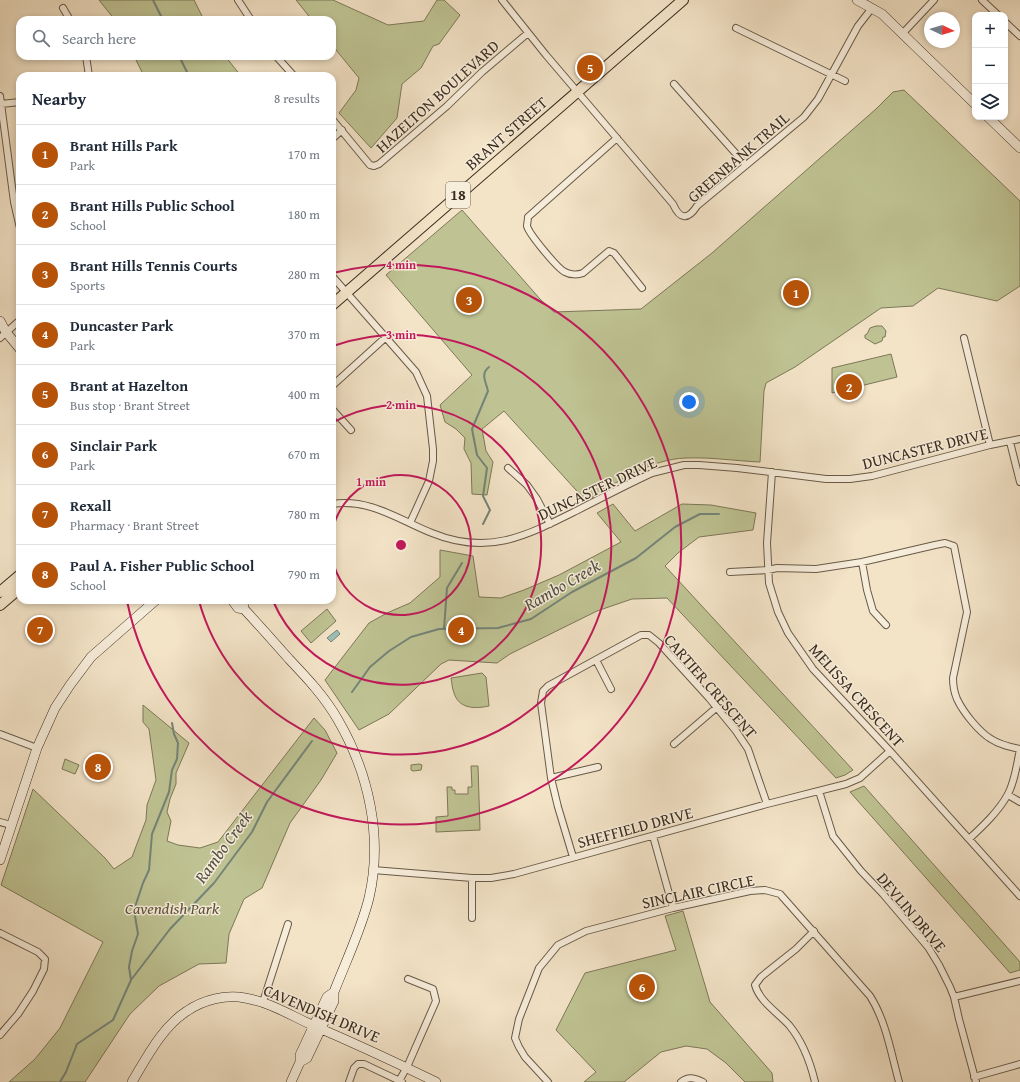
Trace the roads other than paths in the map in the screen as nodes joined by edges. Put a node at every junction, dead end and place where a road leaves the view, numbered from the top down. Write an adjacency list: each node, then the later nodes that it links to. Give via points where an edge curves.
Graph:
1 (238, 0): 11 (street)
2 (502, 0): 14 (street)
3 (683, 0): 24 (main road, BRANT STREET / 18)
4 (856, 0): 8 (street)
5 (934, 0): 15 (street)
6 (982, 0): 9 (street)
7 (63, 8): 10 (street)
8 (872, 8): 15 (street); 21 (street, GREENBANK TRAIL, via 858,26)
9 (995, 12)
10 (68, 16)
11 (248, 16)
12 (1008, 25): 16 (street)
13 (736, 28): 21 (street)
14 (528, 33): 24 (street); 31 (street, HAZELTON BOULEVARD, via 379,164 370,165)
15 (904, 33): 26 (street)
16 (1020, 36)
17 (87, 60): 19 (street)
18 (280, 60): 20 (street)
19 (88, 72)
20 (290, 72)
21 (831, 75): 22 (street); 35 (street, GREENBANK TRAIL, via 818,99 804,117)
22 (845, 81)
23 (674, 84): 35 (street)
24 (577, 91): 33 (street, GREENBANK TRAIL); 41 (main road, BRANT STREET / 18)
25 (0, 96): 28 (street)
26 (972, 101)
27 (16, 102): 28 (street)
28 (1, 104): 36 (street)
29 (991, 120): 34 (street)
30 (336, 123): 31 (street, HAZELTON BOULEVARD)
31 (342, 130): 32 (street)
32 (336, 135)
33 (617, 138): 35 (street, GREENBANK TRAIL, via 680,215 691,214); 40 (street, via 528,217 527,226 565,273 583,273 609,251 614,253)
34 (1020, 148)
35 (746, 165)
36 (13, 183): 37 (street); 38 (street)
37 (16, 183)
38 (16, 211)
39 (336, 281): 41 (street)
40 (642, 288)
41 (346, 292): 42 (main road, BRANT STREET / 18); 46 (street)
42 (336, 301)
43 (0, 321): 45 (street)
44 (16, 324): 45 (street)
45 (3, 335): 48 (street)
46 (386, 337): 49 (street); 59 (street, via 416,372 427,396 433,462 429,482)
47 (964, 338): 54 (street)
48 (16, 346)
49 (336, 382)
50 (336, 413): 51 (street)
51 (351, 430)
52 (1020, 440): 53 (street, DUNCASTER DRIVE)
53 (1010, 442): 54 (street, DUNCASTER DRIVE); 57 (street)
54 (990, 446): 56 (street, DUNCASTER DRIVE, via 850,480)
55 (508, 468): 60 (street, via 527,485)
56 (772, 472): 60 (street, DUNCASTER DRIVE, via 699,465 671,468 652,473); 62 (street, MELISSA CRESCENT, via 767,543)
57 (1020, 482)
58 (336, 504): 59 (street, DUNCASTER DRIVE, via 363,505)
59 (410, 523): 60 (street, DUNCASTER DRIVE, via 432,534 466,543 509,540)
60 (550, 524)
61 (862, 562): 62 (street, via 816,569); 71 (street, via 873,611); 78 (street, via 945,543 954,546 967,612 953,688 965,712 983,734 1001,744)
62 (768, 570): 63 (street); 79 (street, MELISSA CRESCENT, via 769,583 778,612 800,651 813,669)
63 (730, 572)
64 (16, 578): 65 (main road)
65 (0, 592)
66 (16, 592): 70 (main road)
67 (152, 604): 77 (street, via 91,658 55,708)
68 (235, 604): 69 (street, via 238,608)
69 (243, 604): 92 (street, via 315,687 338,720 350,744 359,764 372,817 375,845)
70 (0, 606)
71 (886, 625)
72 (596, 660): 73 (street); 74 (street, CARTIER CRESCENT, via 641,635 649,635); 81 (street, CARTIER CRESCENT, via 543,691 541,703)
73 (611, 689)
74 (716, 708): 76 (street); 85 (street, CARTIER CRESCENT, via 748,748)
75 (0, 734): 77 (street)
76 (674, 744)
77 (37, 748): 87 (street)
78 (1020, 749): 83 (street)
79 (890, 751): 82 (street, SHEFFIELD DRIVE, via 860,778); 89 (street, MELISSA CRESCENT)
80 (598, 767): 81 (street)
81 (551, 778): 90 (street, CARTIER CRESCENT)
82 (819, 791): 85 (street, SHEFFIELD DRIVE); 102 (street, DEVLIN DRIVE, via 833,836 928,947 948,981)
83 (1008, 795): 84 (street); 89 (street)
84 (1020, 802)
85 (767, 804): 88 (street, SHEFFIELD DRIVE)
86 (0, 822): 87 (street)
87 (11, 825): 91 (street)
88 (653, 836): 90 (street, SHEFFIELD DRIVE); 95 (street)
89 (969, 839): 94 (street, MELISSA CRESCENT)
90 (573, 857): 93 (street, SHEFFIELD DRIVE, via 491,878)
91 (0, 860)
92 (373, 870): 93 (street, SHEFFIELD DRIVE); 104 (street, via 369,898 361,923 334,992 327,997)
93 (472, 878): 96 (street)
94 (1020, 896)
95 (673, 908): 98 (street, SINCLAIR CIRCLE, via 738,893 765,890 780,894); 114 (street, SINCLAIR CIRCLE, via 586,931 558,945 539,968 519,1019 515,1038 525,1057)
96 (472, 918)
97 (288, 924): 103 (street)
98 (814, 932): 117 (street, via 755,985 757,992 803,1045); 118 (street, SINCLAIR CIRCLE, via 877,1007)
99 (0, 933): 105 (street, via 38,952 45,959 44,969 32,991 18,1014)
100 (408, 980): 107 (street, via 433,990 436,1001)
101 (1020, 981): 102 (street)
102 (954, 997): 108 (street, DEVLIN DRIVE)
103 (263, 1002): 104 (street, CAVENDISH DRIVE); 109 (street, CAVENDISH DRIVE, via 244,998 218,998 188,1010 169,1026)
104 (317, 1027): 107 (street, CAVENDISH DRIVE); 110 (street, via 307,1058 300,1062)
105 (0, 1035)
106 (1020, 1064): 108 (street)
107 (407, 1067): 112 (street); 113 (street, CAVENDISH DRIVE)
108 (975, 1079)
109 (132, 1082)
110 (291, 1082)
111 (349, 1082): 112 (street, CAVENDISH DRIVE, via 358,1064 364,1064)
112 (401, 1082)
113 (436, 1082)
114 (548, 1082)
115 (681, 1082): 116 (street, via 695,1078)
116 (703, 1082)
117 (815, 1082)
118 (899, 1082)

